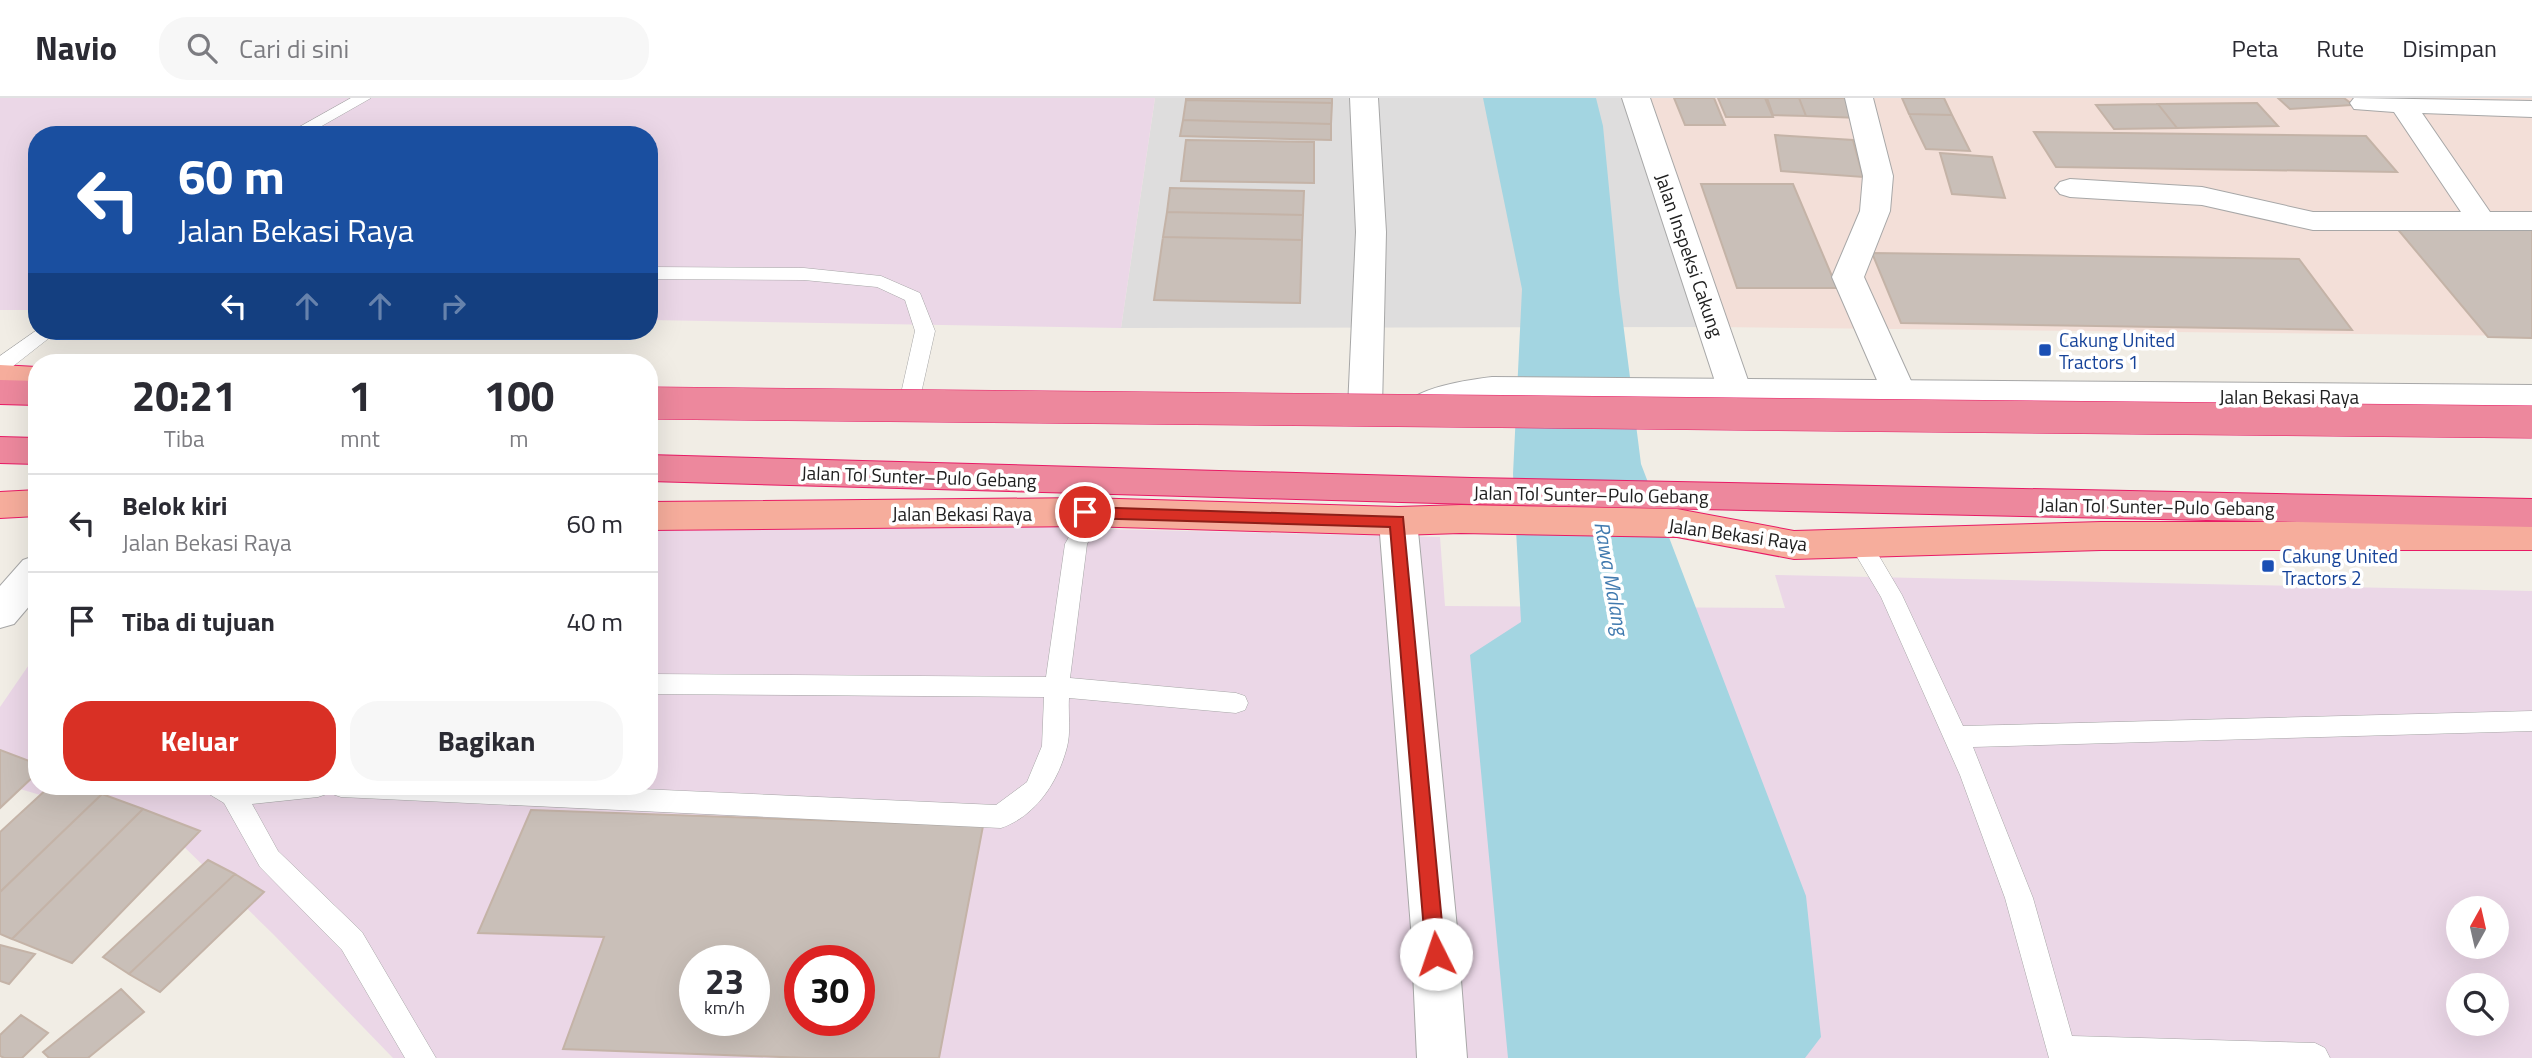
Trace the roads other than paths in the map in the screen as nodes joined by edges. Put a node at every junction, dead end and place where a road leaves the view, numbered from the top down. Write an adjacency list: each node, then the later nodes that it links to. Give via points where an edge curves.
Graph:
1 (363, 98): 8 (lane)
2 (1364, 98): 25 (street, via 1371,232)
3 (1636, 98): 23 (street, Jalan Inspeksi Cakung)
4 (1858, 98): 20 (street, via 1878,176 1875,211 1848,277)
5 (2364, 103): 6 (street)
6 (2401, 103): 7 (street); 10 (street)
7 (2532, 109)
8 (310, 126)
9 (2070, 188): 10 (street, via 2202,195 2313,221)
10 (2481, 220): 11 (street)
11 (2532, 221)
12 (658, 273): 22 (lane, via 804,274 881,282 913,297 925,331)
13 (36, 340): 14 (lane)
14 (0, 366)
15 (0, 376): 16 (highway)
16 (28, 378)
17 (0, 392): 19 (highway)
18 (658, 392): 22 (highway, Jalan Bekasi Raya)
19 (28, 393)
20 (1900, 394): 21 (street, Jalan Bekasi Raya); 23 (street, Jalan Bekasi Raya)
21 (2532, 397)
22 (910, 398): 25 (highway, Jalan Bekasi Raya)
23 (1739, 402): 25 (highway, Jalan Bekasi Raya, bridge, via 1492,399 1418,409); 27 (highway, Jalan Bekasi Raya)
24 (658, 403): 26 (highway, bridge)
25 (1365, 408)
26 (2532, 422)
27 (2532, 428)
28 (0, 450): 29 (highway)
29 (28, 451)
30 (658, 468): 34 (highway, Jalan Tol Sunter–Pulo Gebang)
31 (2532, 493): 34 (highway)
32 (28, 503): 33 (highway)
33 (0, 505)
34 (2293, 508): 35 (highway, Jalan Tol Sunter–Pulo Gebang)
35 (2532, 513)
36 (658, 516): 38 (highway, Jalan Bekasi Raya)
37 (1398, 521): 38 (highway, Jalan Bekasi Raya); 40 (highway, Jalan Bekasi Raya, via 1677,523 1794,545); 52 (street)
38 (1081, 528): 44 (lane)
39 (2532, 536): 40 (highway, Jalan Bekasi Raya, via 2101,536)
40 (1861, 545): 47 (lane, via 1891,595)
41 (28, 580): 42 (street)
42 (0, 613)
43 (658, 684): 44 (lane)
44 (1057, 687): 45 (lane); 49 (lane, via 1055,746 1037,789 1001,817)
45 (1236, 703)
46 (2532, 721): 47 (lane)
47 (1958, 737): 50 (lane, via 2019,898)
48 (228, 795): 51 (lane, via 269,859 352,941)
49 (533, 795)
50 (2062, 1054): 53 (lane)
51 (421, 1058)
52 (1442, 1058)
53 (2315, 1058)

